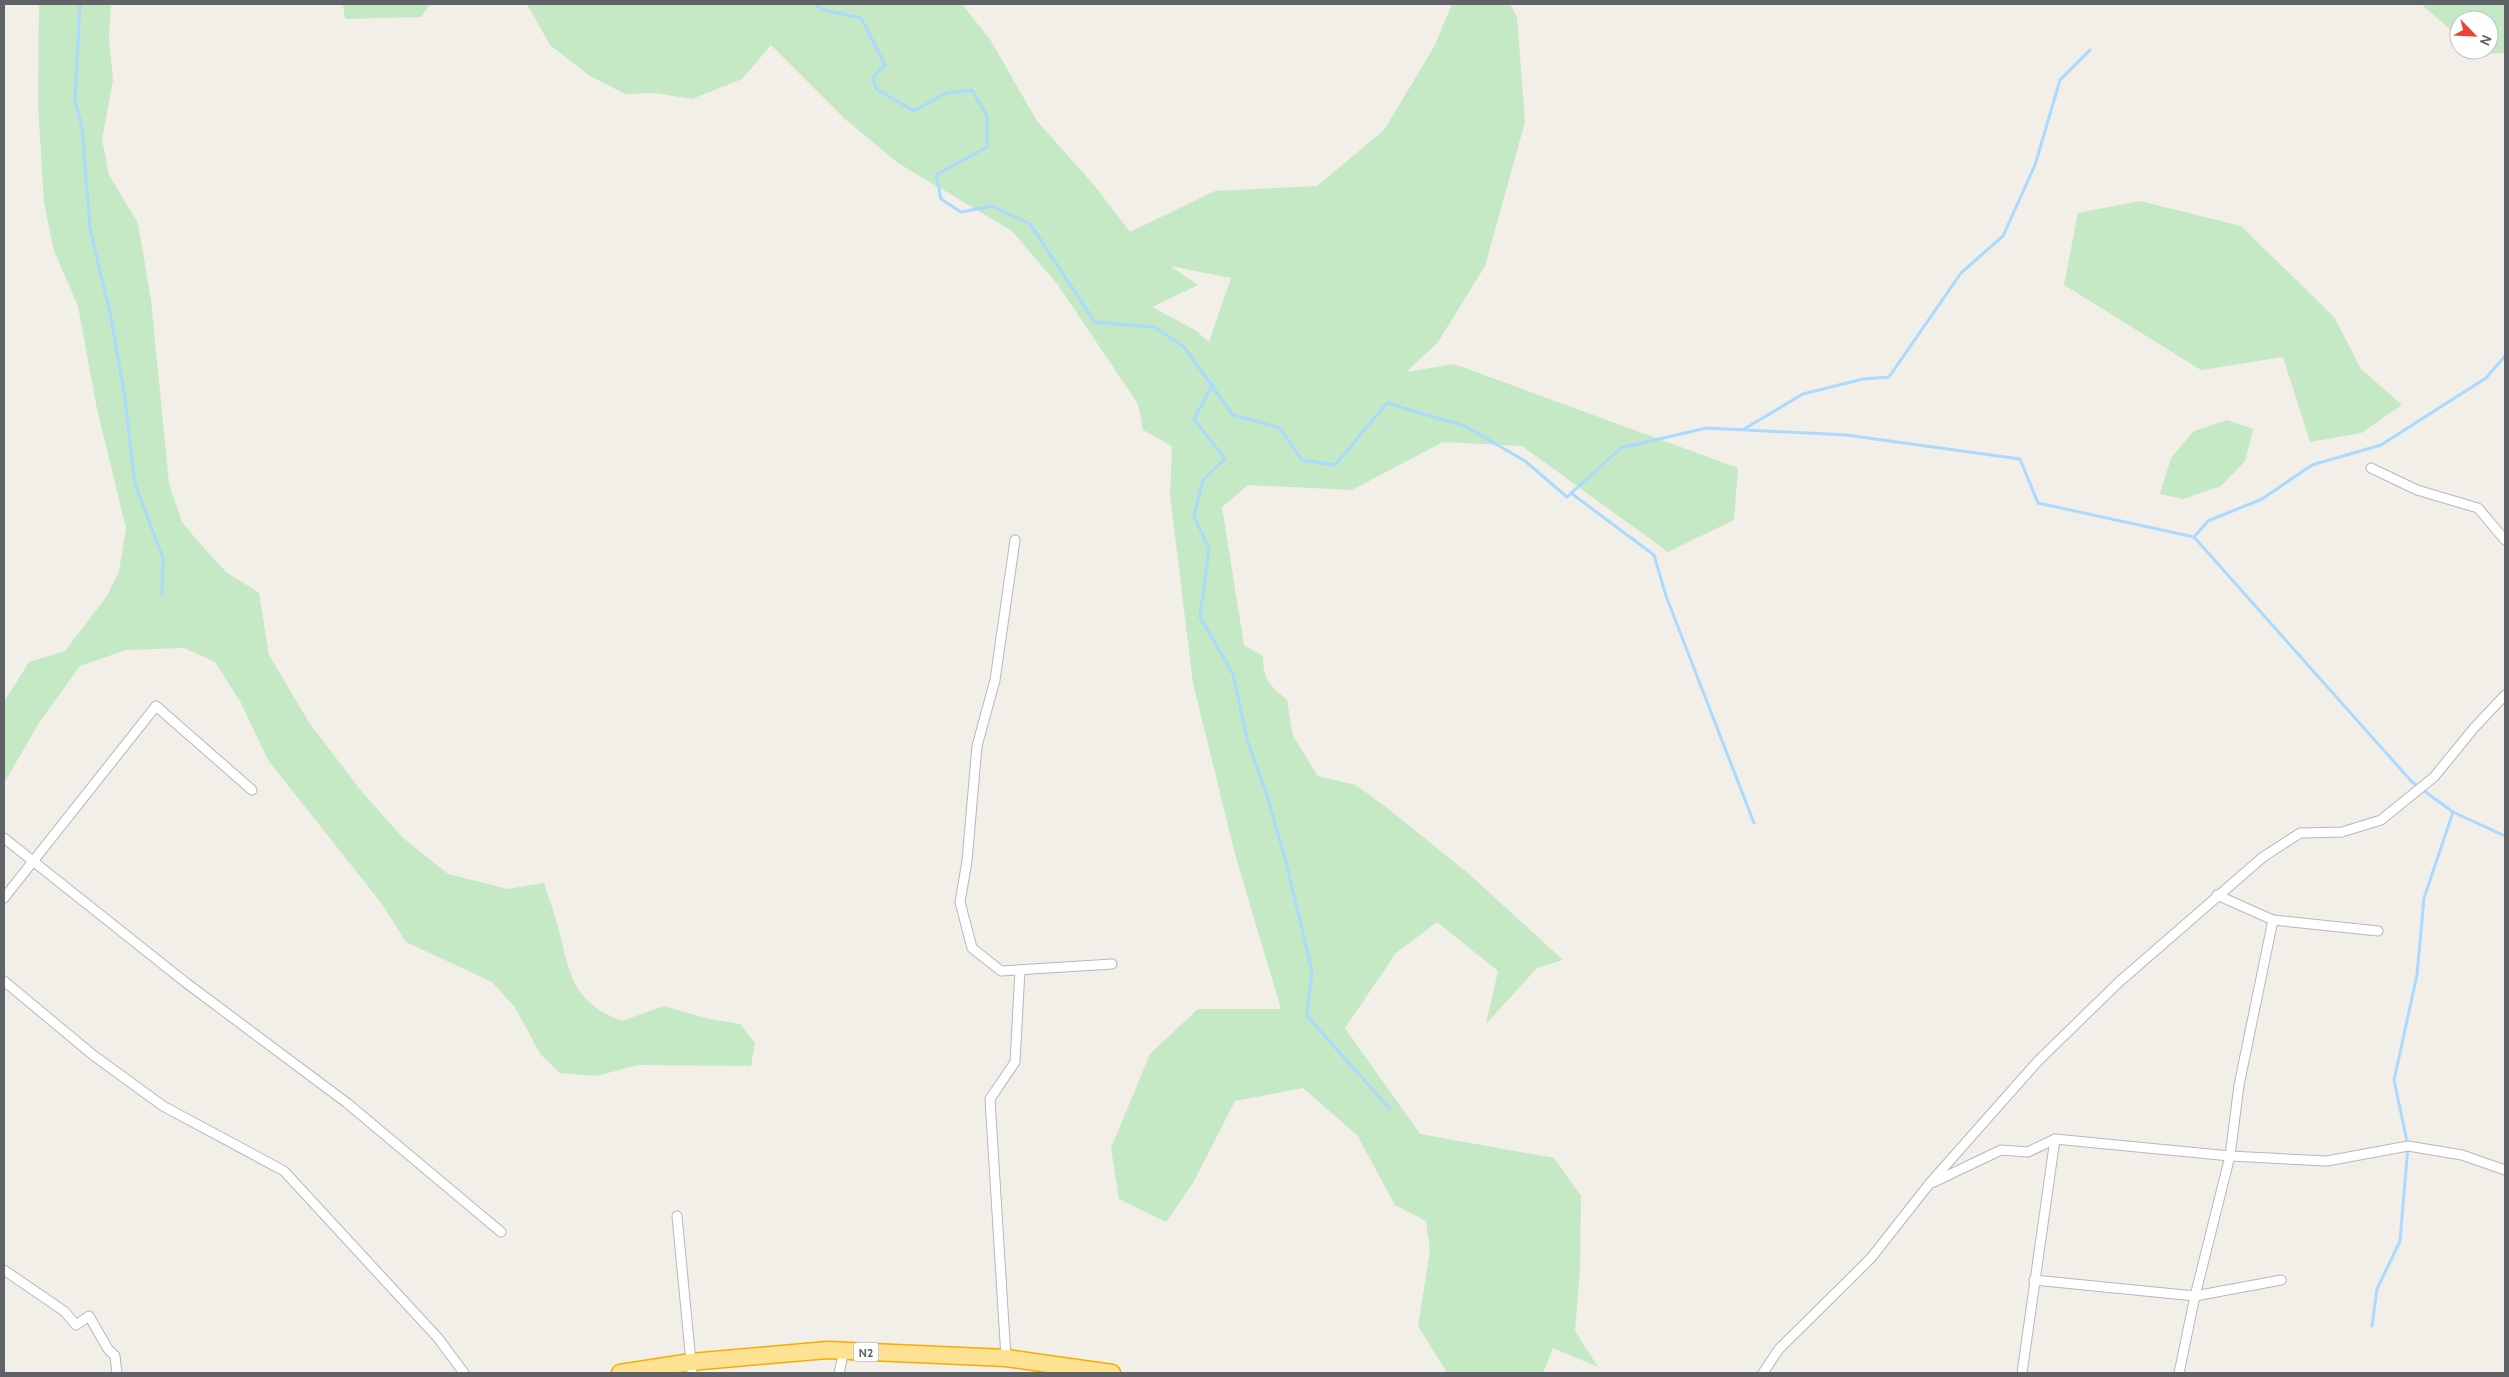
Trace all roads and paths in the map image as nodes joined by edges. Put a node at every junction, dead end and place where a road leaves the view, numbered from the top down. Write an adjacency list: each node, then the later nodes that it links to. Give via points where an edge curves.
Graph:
1 (2371, 468): 3 (street, via 2417,490 2478,508)
2 (1015, 540): 13 (street, via 995,680 977,746 967,861 960,902 972,948 1001,971)
3 (2505, 540)
4 (2505, 695): 8 (street, via 2434,777 2380,820 2342,832 2300,833 2263,857)
5 (252, 790): 7 (street, via 156,706)
6 (4, 838): 7 (street)
7 (34, 861): 9 (street); 20 (street, via 185,982 347,1103)
8 (2217, 895): 10 (street); 18 (street, via 2119,982 2038,1061)
9 (4, 898)
10 (2273, 920): 11 (street); 16 (street, via 2239,1085)
11 (2378, 930)
12 (1112, 964): 13 (street)
13 (1020, 970): 26 (street, via 1015,1062 990,1099)
14 (4, 981): 29 (street, via 93,1055 163,1106 284,1171 438,1338)
15 (2055, 1139): 16 (street); 18 (street, via 2028,1152 2001,1150); 22 (street)
16 (2230, 1156): 17 (street, via 2326,1161 2408,1146 2462,1154); 24 (street)
17 (2505, 1170)
18 (1930, 1183): 33 (street, via 1871,1258 1779,1349)
19 (678, 1216): 27 (street)
20 (501, 1232)
21 (4, 1270): 28 (street, via 64,1311 76,1324 89,1316 115,1356)
22 (2034, 1280): 24 (street); 34 (street)
23 (2280, 1280): 24 (street)
24 (2195, 1296): 35 (street)
25 (844, 1351): 26 (highway, N2); 27 (highway, N2, via 827,1350); 31 (street)
26 (1006, 1358): 32 (highway, N2)
27 (692, 1368): 30 (highway, N2)
28 (118, 1373)
29 (464, 1373)
30 (620, 1373)
31 (839, 1373)
32 (1112, 1373)
33 (1763, 1373)
34 (2022, 1373)
35 (2179, 1373)

